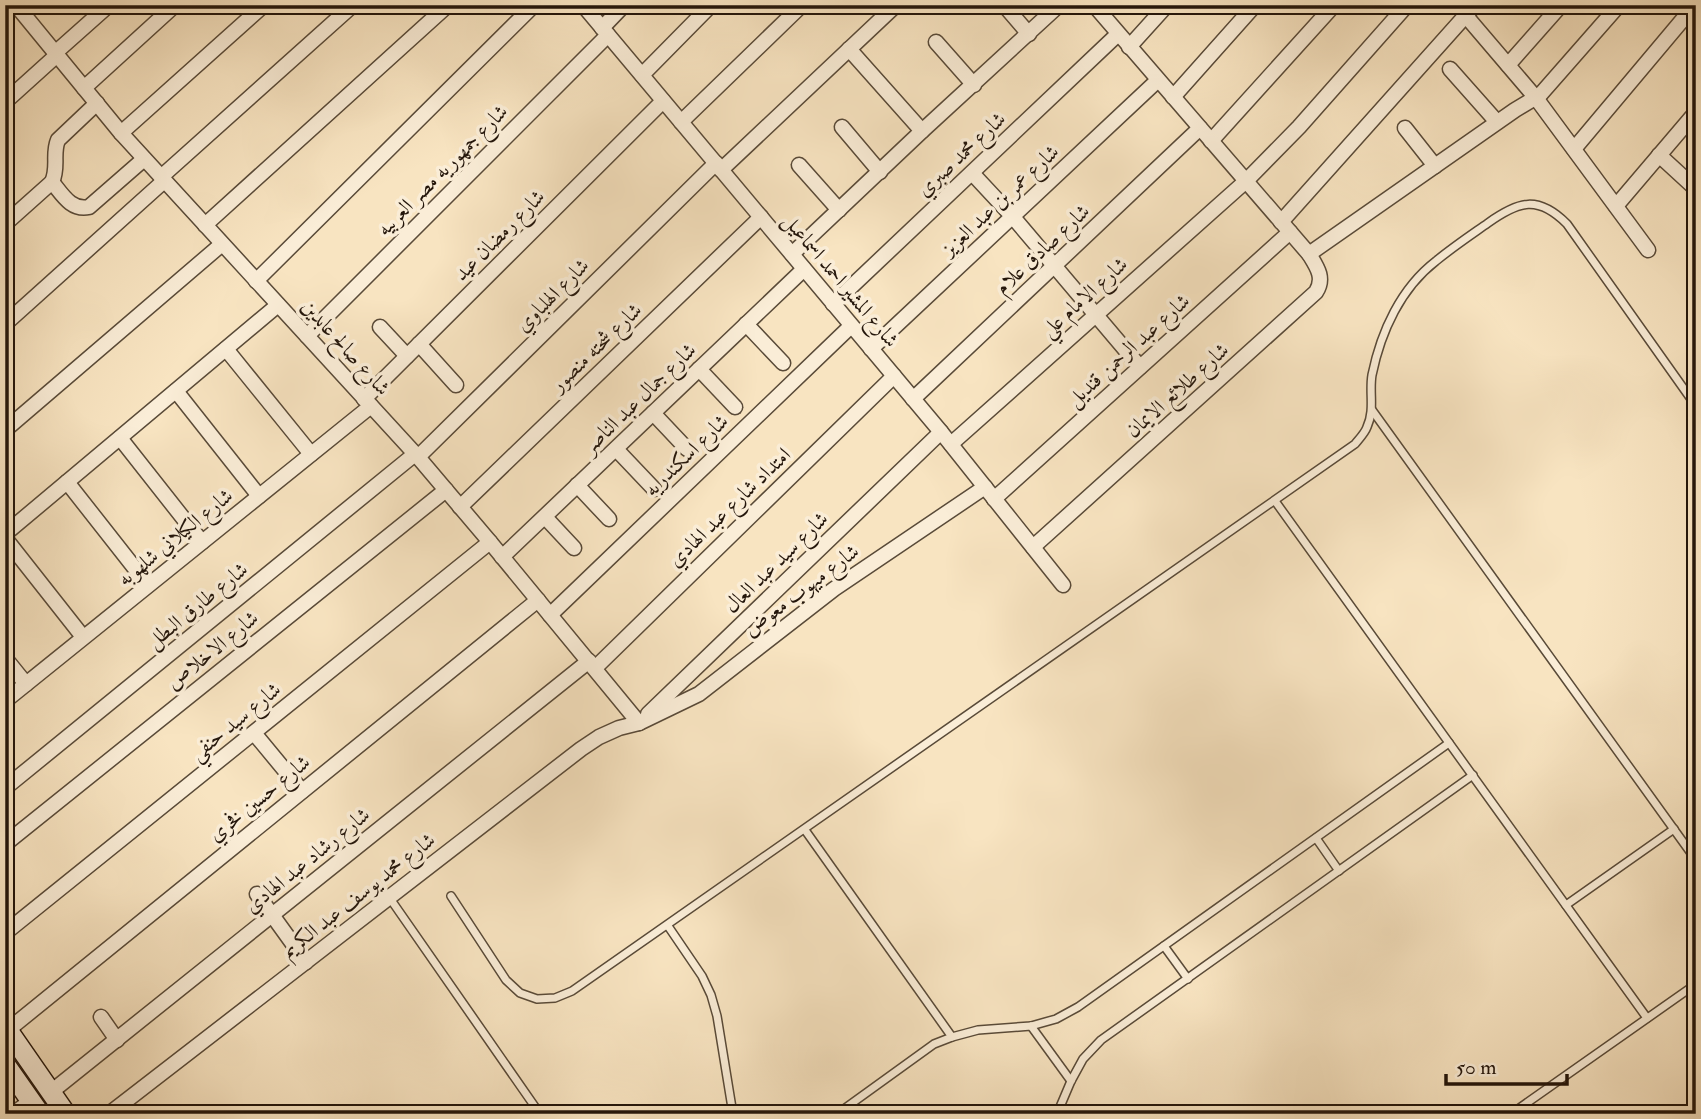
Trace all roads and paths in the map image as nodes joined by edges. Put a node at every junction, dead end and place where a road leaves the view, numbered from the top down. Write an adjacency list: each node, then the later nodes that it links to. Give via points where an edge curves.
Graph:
1 (109, 5): 30 (street)
2 (176, 5): 36 (street)
3 (264, 5): 49 (street)
4 (353, 5): 59 (street)
5 (448, 5): 68 (street)
6 (534, 5): 76 (street)
7 (583, 5): 24 (street, شارع المشير احمد اسماعيل)
8 (624, 5): 24 (street, شارع جمهوريه مصر العربيه)
9 (711, 5): 33 (street)
10 (802, 5): 43 (street)
11 (896, 5): 29 (street, شارع الهلباوي)
12 (1004, 5): 25 (street)
13 (1059, 5): 25 (street)
14 (1094, 5): 26 (street)
15 (1167, 5): 28 (street)
16 (1255, 5): 37 (street)
17 (1334, 5): 50 (street)
18 (1407, 5): 60 (street, شارع الامام علي)
19 (1561, 5): 31 (street)
20 (1619, 5): 38 (street)
21 (1695, 5): 51 (street)
22 (16, 8): 30 (street, شارع صالح عابدين)
23 (1471, 10): 31 (street); 69 (street, شارع عبد الرحمن قنديل)
24 (605, 31): 33 (street, شارع المشير احمد اسماعيل); 84 (street, شارع جمهوريه مصر العربيه)
25 (1029, 34): 35 (street)
26 (1118, 34): 28 (street); 58 (street, شارع محمد صبري)
27 (936, 42): 35 (street)
28 (1129, 47): 34 (street)
29 (849, 49): 48 (street); 56 (street, شارع الهلباوي)
30 (56, 54): 36 (street, شارع صالح عابدين); 40 (street)
31 (1508, 65): 38 (street)
32 (1450, 69): 44 (street)
33 (642, 75): 39 (street, شارع المشير احمد اسماعيل)
34 (1158, 80): 37 (street); 66 (street, شارع عمر بن عبد العزيز)
35 (974, 85): 48 (street)
36 (84, 88): 41 (street, شارع صالح عابدين)
37 (1173, 97): 46 (street)
38 (1536, 98): 44 (street); 51 (street)
39 (663, 101): 43 (street, شارع المشير احمد اسماعيل); 85 (street, شارع رمضان عيد)
40 (5, 102)
41 (97, 103): 49 (street, شارع صالح عابدين); 61 (street, via 58,140)
42 (1696, 112): 52 (street)
43 (681, 122): 56 (street, شارع المشير احمد اسماعيل)
44 (1497, 122): 55 (street)
45 (842, 127): 57 (street)
46 (1200, 128): 50 (street); 74 (street, شارع صادق علام)
47 (1405, 128): 55 (street)
48 (922, 131): 57 (street)
49 (121, 133): 53 (street, شارع صالح عابدين)
50 (1211, 141): 60 (street)
51 (1574, 149): 63 (street)
52 (1659, 155): 62 (street); 63 (street)
53 (144, 159): 59 (street, شارع صالح عابدين); 61 (street, via 89,207 76,207)
54 (800, 164): 64 (street)
55 (1435, 166): 73 (street)
56 (718, 167): 65 (street, شارع المشير احمد اسماعيل); 108 (street, شارع الهلباوي)
57 (880, 172): 64 (street)
58 (972, 173): 66 (street); 77 (street, شارع محمد صبري)
59 (163, 179): 68 (street, شارع صالح عابدين); 80 (street)
60 (1246, 181): 69 (street); 79 (street, شارع الامام علي)
61 (52, 182): 67 (street)
62 (1696, 189)
63 (1616, 206): 71 (street)
64 (839, 210): 72 (street)
65 (761, 217): 72 (street, شارع المشير احمد اسماعيل); 116 (street, شارع شحته منصور)
66 (1013, 217): 74 (street); 87 (street, شارع عمر بن عبد العزيز)
67 (5, 224)
68 (205, 225): 70 (street, شارع صالح عابدين)
69 (1286, 227): 73 (street); 90 (street, شارع عبد الرحمن قنديل)
70 (222, 244): 76 (street, شارع صالح عابدين); 101 (street)
71 (1648, 250)
72 (792, 254): 75 (street, شارع المشير احمد اسماعيل)
73 (1309, 254): 122 (street, شارع طلائع الايمان, via 1321,278 1316,292)
74 (1054, 266): 79 (street); 95 (street, شارع صادق علام)
75 (804, 269): 77 (street, شارع المشير احمد اسماعيل); 81 (street, شارع جمال عبد الناصر)
76 (256, 281): 78 (street, شارع صالح عابدين)
77 (833, 304): 82 (street, شارع المشير احمد اسماعيل)
78 (278, 305): 84 (street, شارع صالح عابدين); 86 (street)
79 (1096, 315): 90 (street); 104 (street, شارع الامام علي)
80 (5, 324)
81 (746, 324): 89 (street); 91 (street, شارع جمال عبد الناصر)
82 (851, 326): 87 (street, شارع المشير احمد اسماعيل); 128 (street, شارع اسكندريه)
83 (380, 327): 88 (street)
84 (307, 336): 96 (street, شارع صالح عابدين)
85 (419, 344): 88 (street, شارع رمضان عيد); 93 (street)
86 (226, 349): 94 (street); 107 (street)
87 (871, 349): 92 (street, شارع المشير احمد اسماعيل)
88 (407, 356): 96 (street, شارع رمضان عيد)
89 (783, 363)
90 (1140, 368): 113 (street, شارع عبد الرحمن قنديل)
91 (699, 369): 98 (street); 100 (street, شارع جمال عبد الناصر)
92 (894, 376): 95 (street, شارع المشير احمد اسماعيل); 131 (street, امتداد شارع عبد الهادي)
93 (456, 384)
94 (176, 391): 103 (street); 114 (street)
95 (913, 399): 102 (street, شارع المشير احمد اسماعيل)
96 (368, 402): 107 (street, شارع الكيلاني شلهوبه); 108 (street, شارع صالح عابدين)
97 (1696, 406): 99 (lane, via 1567,224 1554,211 1536,204 1517,205 1501,214 1434,262 1411,286 1379,345)
98 (735, 407)
99 (1372, 410): 115 (lane, via 1367,429 1355,444); 140 (lane)
100 (653, 413): 105 (street, شارع جمال عبد الناصر); 106 (street)
101 (5, 430)
102 (941, 432): 104 (street, شارع المشير احمد اسماعيل); 134 (street, شارع سيد عبد العال)
103 (120, 438): 109 (street); 120 (street)
104 (951, 444): 113 (street, شارع المشير احمد اسماعيل)
105 (616, 449): 110 (street, شارع جمال عبد الناصر); 111 (street)
106 (687, 449)
107 (311, 454): 114 (street, شارع الكيلاني شلهوبه)
108 (417, 456): 112 (street, شارع صالح عابدين); 138 (street, شارع طارق البطل)
109 (67, 482): 119 (street); 125 (street)
110 (577, 485): 117 (street, شارع جمال عبد الناصر); 118 (street)
111 (654, 489)
112 (446, 490): 116 (street, شارع صالح عابدين); 143 (street, شارع الاخلاص)
113 (990, 493): 122 (street, شارع المشير احمد اسماعيل); 134 (street, شارع ميهوب معوض, via 834,589 699,694)
114 (259, 496): 120 (street, شارع الكيلاني شلهوبه)
115 (1275, 501): 136 (lane); 141 (lane)
116 (460, 507): 121 (street, شارع صالح عابدين)
117 (545, 517): 123 (street); 124 (street, شارع جمال عبد الناصر)
118 (609, 519)
119 (5, 536): 129 (street)
120 (202, 542): 125 (street, شارع الكيلاني شلهوبه)
121 (490, 542): 124 (street, شارع صالح عابدين); 135 (street, شارع سيد حنفي)
122 (1033, 547): 126 (street, شارع المشير احمد اسماعيل)
123 (574, 548)
124 (502, 557): 127 (street, شارع صالح عابدين)
125 (148, 585): 129 (street, شارع الكيلاني شلهوبه)
126 (1063, 585)
127 (538, 600): 128 (street, شارع صالح عابدين); 139 (street, شارع حسين فخري)
128 (551, 615): 131 (street, شارع صالح عابدين)
129 (83, 637): 132 (street, شارع الكيلاني شلهوبه)
130 (5, 658): 132 (street)
131 (592, 665): 134 (street, شارع صالح عابدين); 151 (street, شارع رشاد عبد الهادي)
132 (26, 684): 133 (street, شارع الكيلاني شلهوبه)
133 (5, 701)
134 (639, 723): 149 (street, شارع محمد يوسف عبد الكريم, via 590,743)
135 (254, 733): 139 (street); 153 (street, شارع سيد حنفي)
136 (1449, 743): 137 (lane); 142 (lane)
137 (1473, 775): 146 (lane); 150 (lane)
138 (5, 788)
139 (302, 791): 161 (street, شارع حسين فخري)
140 (1674, 829): 144 (lane); 150 (lane)
141 (805, 830): 152 (lane); 162 (lane)
142 (1316, 838): 146 (lane); 154 (lane)
143 (5, 844)
144 (1691, 848): 145 (lane)
145 (1696, 860)
146 (1339, 870): 156 (lane)
147 (257, 894): 151 (street)
148 (452, 896): 152 (lane, via 506,980 537,999 572,991)
149 (389, 897): 155 (street, شارع محمد يوسف عبد الكريم); 171 (lane)
150 (1566, 905): 159 (lane)
151 (272, 915): 155 (street); 163 (street, شارع رشاد عبد الهادي)
152 (668, 926): 172 (lane, via 710,995)
153 (5, 933)
154 (1164, 946): 156 (lane); 160 (lane, via 1078,1007)
155 (306, 962): 170 (street, شارع محمد يوسف عبد الكريم)
156 (1188, 979): 165 (lane, via 1101,1041 1083,1059)
157 (1696, 984): 159 (lane)
158 (101, 1017): 163 (street)
159 (1647, 1018): 175 (lane)
160 (1031, 1026): 162 (lane); 165 (lane)
161 (7, 1028): 166 (street)
162 (952, 1037): 173 (lane, via 917,1055)
163 (117, 1040): 166 (street, شارع رشاد عبد الهادي)
164 (8, 1072): 167 (street)
165 (1071, 1081): 174 (lane)
166 (51, 1093): 169 (street)
167 (36, 1107): 168 (street)
168 (13, 1114)
169 (66, 1114)
170 (109, 1114)
171 (540, 1114)
172 (733, 1114)
173 (836, 1114)
174 (1057, 1114)
175 (1511, 1114)

